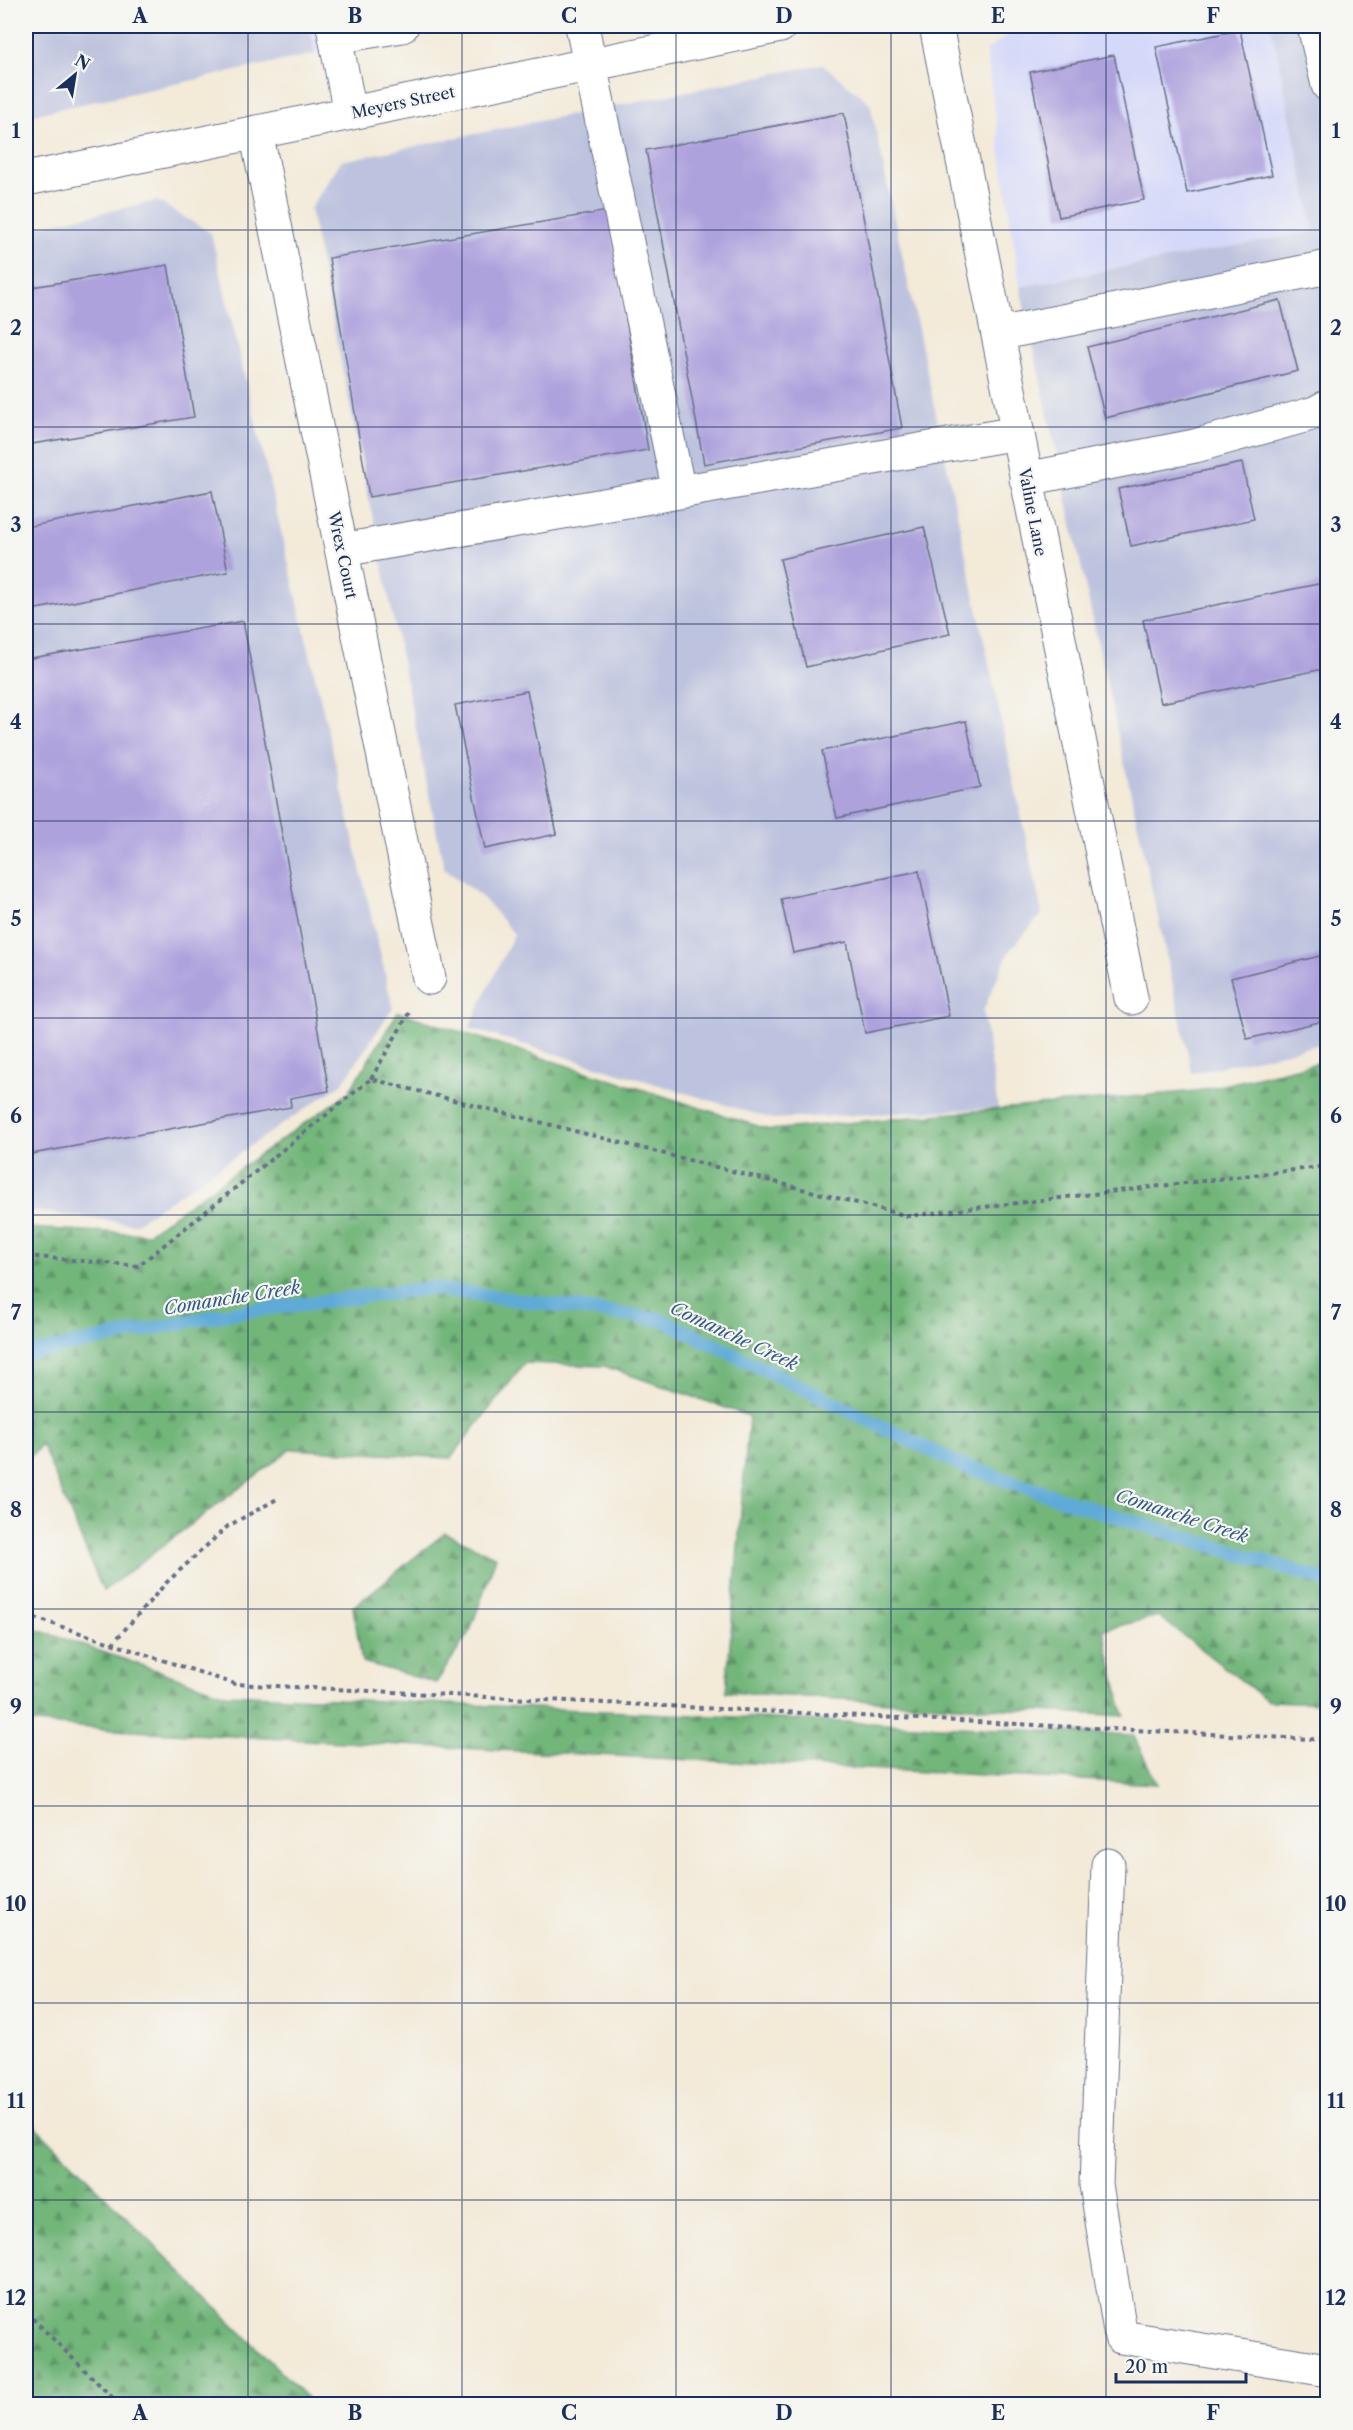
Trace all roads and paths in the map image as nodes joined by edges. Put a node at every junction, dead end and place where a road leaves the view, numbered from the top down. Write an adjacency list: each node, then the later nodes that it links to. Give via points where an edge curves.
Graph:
1 (402, 26): 6 (street)
2 (582, 26): 7 (street)
3 (780, 26): 7 (street, Meyers Street)
4 (936, 26): 13 (street, Valine Lane)
5 (1314, 26): 8 (street)
6 (334, 31): 9 (street)
7 (591, 64): 9 (street, Meyers Street); 17 (street)
8 (1328, 86)
9 (350, 113): 10 (street, Meyers Street)
10 (256, 132): 11 (street, Meyers Street); 18 (street, Wrex Court)
11 (26, 179)
12 (1328, 267): 13 (street)
13 (998, 334): 15 (street, Valine Lane)
14 (1328, 406): 16 (street, via 1315,414 1195,446)
15 (1017, 433): 16 (street, Valine Lane); 17 (street)
16 (1026, 479): 20 (street, Valine Lane)
17 (679, 492): 18 (street)
18 (342, 550): 19 (street, Wrex Court)
19 (429, 978): 21 (path)
20 (1131, 998)
21 (371, 1079): 22 (path, via 908,1216); 23 (path, via 138,1266)
22 (1328, 1166)
23 (26, 1256)
24 (279, 1498): 26 (path, via 228,1526 166,1583)
25 (26, 1615): 26 (path)
26 (112, 1644): 27 (path, via 235,1684)
27 (1328, 1740)
28 (1108, 1865): 30 (street, via 1096,2186 1121,2337)
29 (26, 2312): 31 (path)
30 (1328, 2370)
31 (119, 2404)

